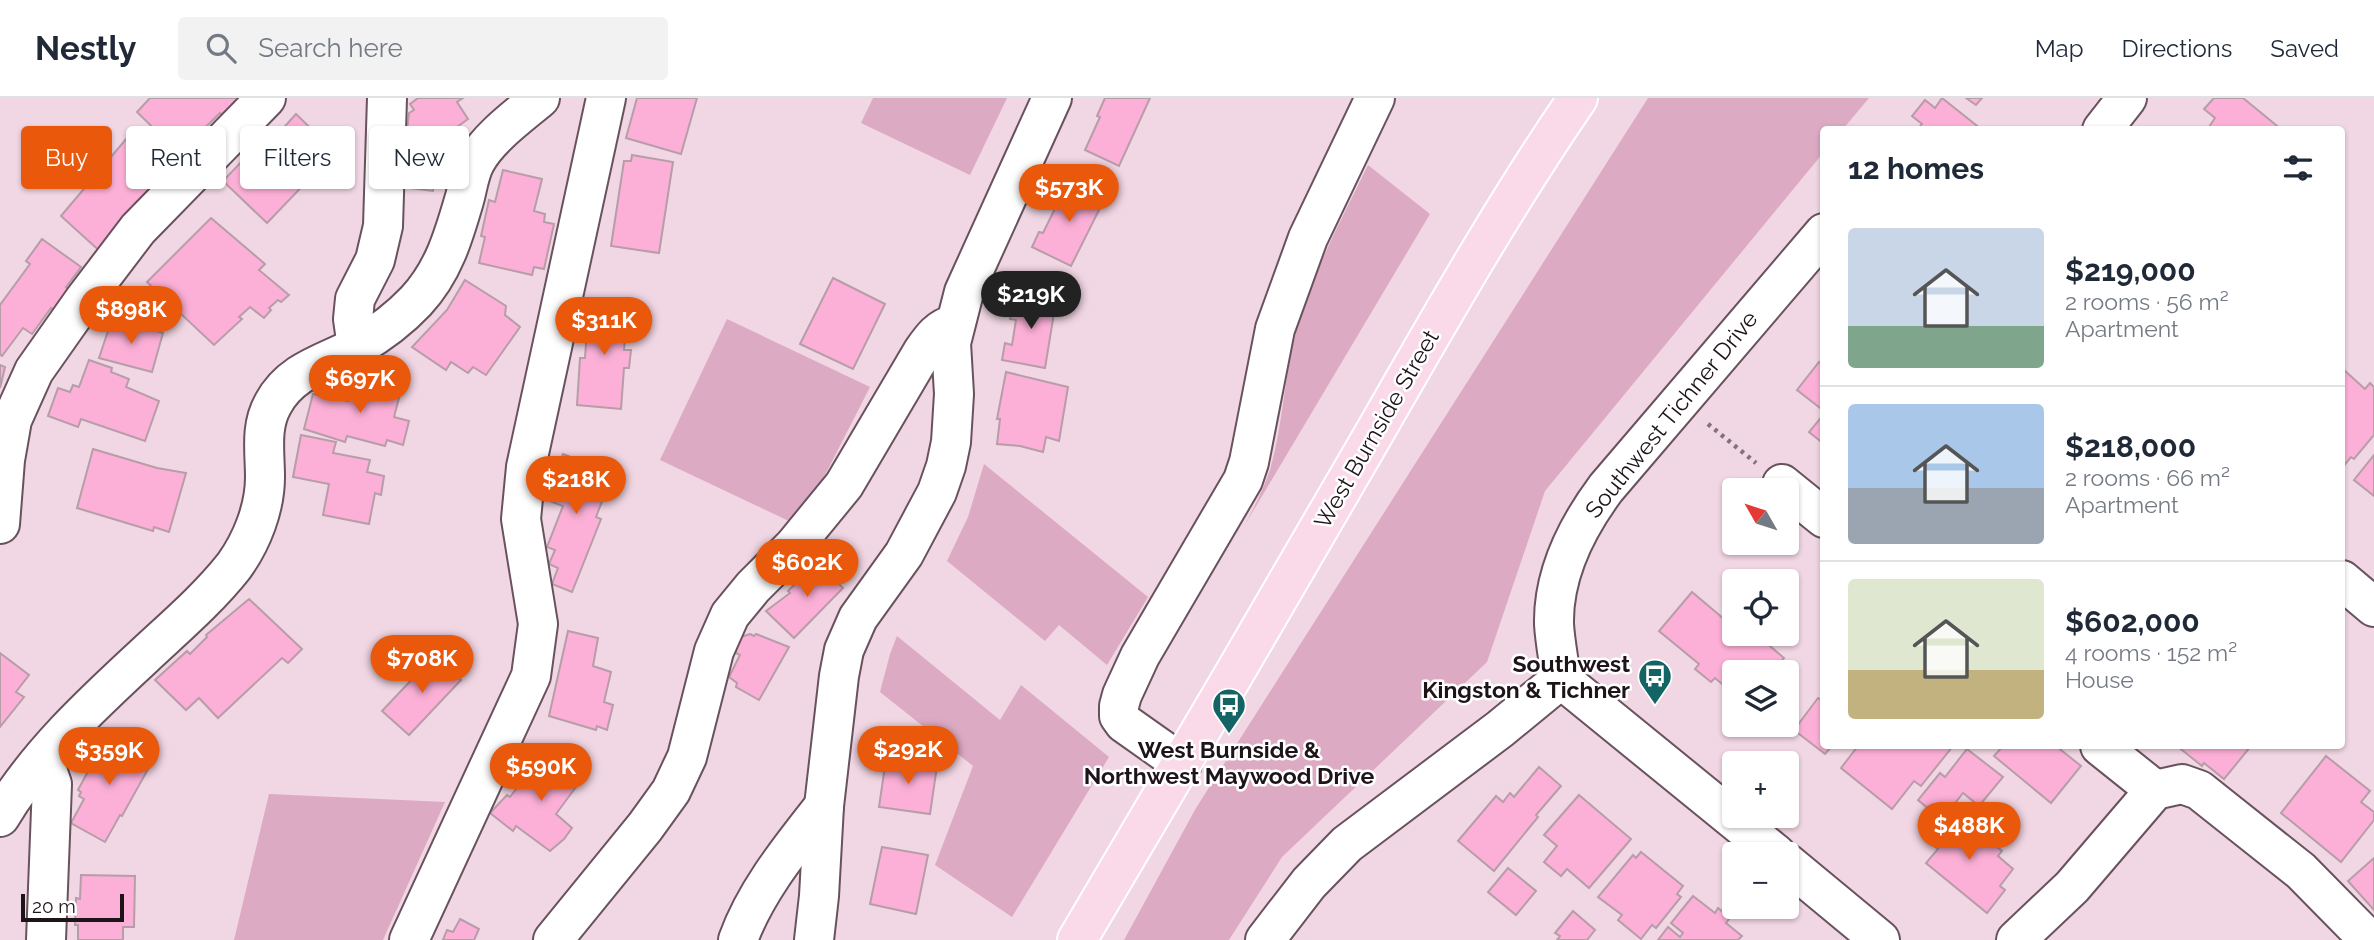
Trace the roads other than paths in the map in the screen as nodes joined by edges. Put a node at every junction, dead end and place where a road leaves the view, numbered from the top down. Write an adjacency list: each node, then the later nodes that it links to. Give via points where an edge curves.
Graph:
1 (266, 98): 15 (street, via 138,229 34,371 12,420)
2 (387, 98): 12 (street, via 383,226 375,260 355,299)
3 (540, 98): 12 (street, via 476,161 454,236 433,282 397,320)
4 (606, 98): 28 (street, via 526,467 520,519 538,624 531,676)
5 (1052, 98): 11 (street, via 979,255)
6 (1375, 98): 21 (street, via 1308,239 1275,329 1244,480 1140,656 1122,695 1119,716 1124,723)
7 (1578, 98): 21 (main road, West Burnside Street, via 1461,282)
8 (2127, 98): 9 (street)
9 (2105, 126)
10 (1820, 238): 18 (street, Southwest Tichner Drive, via 1606,488 1584,520 1567,552 1557,596 1554,624)
11 (955, 324): 23 (street, via 946,466 904,554 850,632 839,676); 29 (street, via 944,327 923,351 844,485 730,615 714,651 687,757 671,791)
12 (357, 346): 20 (street, via 297,375 271,407 264,430 261,508 236,563)
13 (1799, 498): 14 (street)
14 (1820, 515)
15 (0, 524)
16 (2345, 583): 17 (street)
17 (2374, 607)
18 (1561, 679): 25 (street); 33 (street, via 1347,844 1309,883)
19 (2104, 749): 22 (street)
20 (43, 758): 24 (street); 27 (street, via 52,784)
21 (1182, 764): 32 (main road, West Burnside Street)
22 (2155, 790): 35 (street, via 2072,887); 36 (street, via 2182,784 2199,790 2301,871)
23 (824, 806): 30 (street, via 778,865); 31 (street)
24 (0, 817)
25 (1761, 842)
26 (1799, 873): 34 (street)
27 (46, 940)
28 (409, 940)
29 (553, 940)
30 (738, 940)
31 (814, 940)
32 (1077, 940)
33 (1265, 940)
34 (1880, 940)
35 (2016, 940)
36 (2369, 940)

